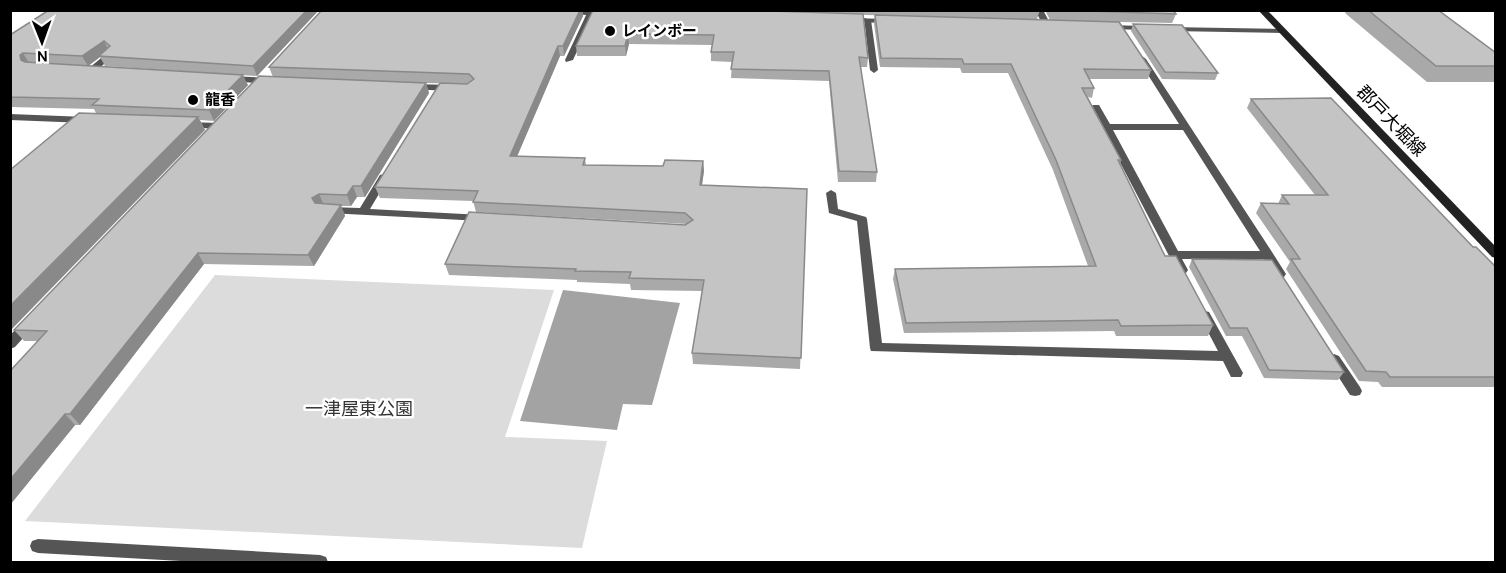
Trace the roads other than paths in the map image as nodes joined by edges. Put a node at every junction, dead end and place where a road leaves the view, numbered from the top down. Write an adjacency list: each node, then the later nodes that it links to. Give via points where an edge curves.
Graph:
1 (865, 10): 8 (street)
2 (1040, 10): 11 (street)
3 (1262, 10): 14 (main road, 郡戸大堀線)
4 (556, 12): 5 (street)
5 (591, 13): 6 (street); 17 (street)
6 (615, 14)
7 (845, 20): 8 (street)
8 (867, 20): 9 (street); 20 (street)
9 (900, 21)
10 (1035, 25): 11 (street)
11 (1047, 25): 12 (street)
12 (1058, 26)
13 (1100, 27): 15 (street)
14 (1282, 31): 15 (street); 38 (main road, 郡戸大堀線)
15 (1128, 37): 31 (street)
16 (109, 56): 19 (street)
17 (569, 60)
18 (80, 70): 19 (street)
19 (92, 70): 21 (street)
20 (874, 70)
21 (103, 71)
22 (217, 78): 23 (street)
23 (286, 81)
24 (404, 86): 25 (street, via 436,92)
25 (459, 88)
26 (1096, 107): 30 (street)
27 (10, 117): 28 (street)
28 (92, 121)
29 (173, 124): 32 (street, via 223,122)
30 (1106, 127): 31 (street); 39 (street)
31 (1186, 128): 40 (street)
32 (211, 134)
33 (392, 164): 36 (street)
34 (831, 193): 47 (street, via 833,211 862,219 876,348)
35 (324, 210): 36 (street)
36 (363, 212): 37 (street)
37 (495, 219)
38 (1496, 254)
39 (1174, 255): 40 (street); 42 (street)
40 (1268, 255): 41 (street)
41 (1286, 284)
42 (1190, 285)
43 (1200, 306): 47 (street)
44 (34, 319): 45 (street)
45 (10, 344)
46 (1330, 352): 49 (street)
47 (1227, 356): 48 (street)
48 (1236, 373)
49 (1355, 391)
50 (38, 546): 51 (street)
51 (320, 562)

